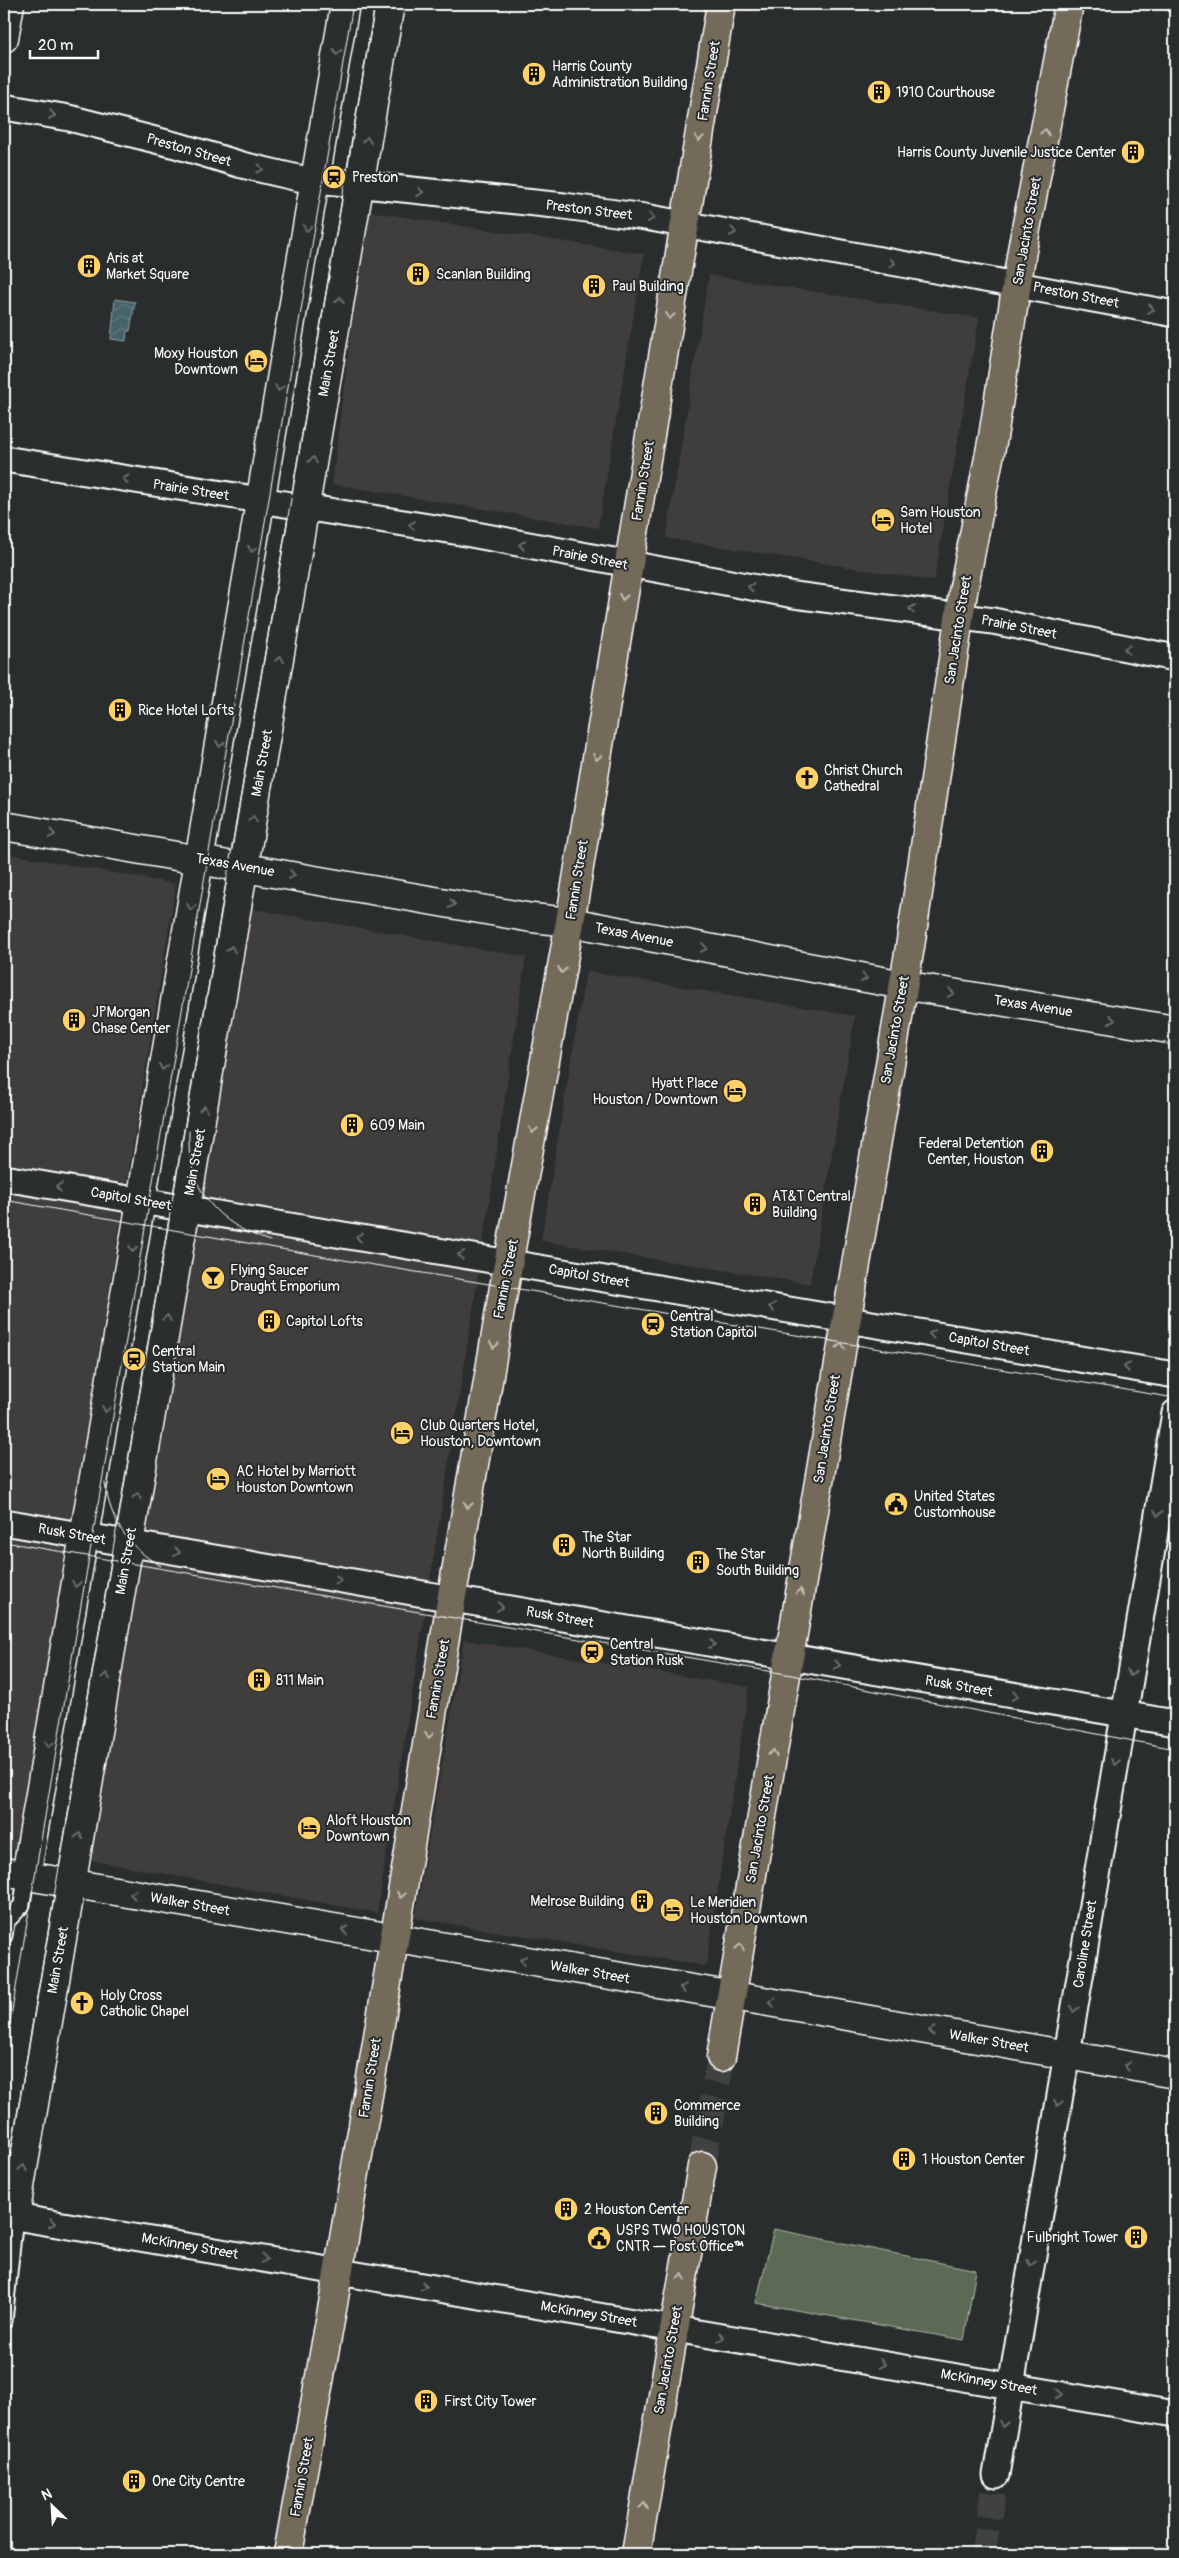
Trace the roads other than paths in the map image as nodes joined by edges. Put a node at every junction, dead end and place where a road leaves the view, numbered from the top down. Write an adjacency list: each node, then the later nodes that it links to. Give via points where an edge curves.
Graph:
1 (10, 4): 6 (main road)
2 (345, 4): 8 (main road, one-way to 8)
3 (390, 4): 9 (main road, Main Street, one-way to 3)
4 (722, 4): 10 (main road, Fannin Street, one-way to 10)
5 (1069, 4): 11 (main road, San Jacinto Street, one-way to 5)
6 (4, 38)
7 (4, 107): 8 (street, Preston Street, one-way to 8, via 68,118 242,165)
8 (315, 180): 9 (street, Preston Street); 14 (main road, one-way to 14)
9 (360, 186): 10 (street, Preston Street, one-way to 10, via 564,206); 15 (main road, Main Street, one-way to 9)
10 (685, 223): 11 (street, Preston Street, one-way to 11); 16 (main road, Fannin Street, one-way to 16)
11 (1017, 284): 12 (street, Preston Street, one-way to 12); 17 (main road, San Jacinto Street)
12 (1175, 314)
13 (4, 460): 14 (street, Prairie Street, one-way to 13)
14 (260, 501): 15 (street, Prairie Street); 20 (main road, one-way to 20)
15 (305, 509): 16 (street, Prairie Street, one-way to 15, via 460,532); 21 (main road, Main Street, one-way to 15)
16 (629, 565): 17 (street, Prairie Street, one-way to 16, via 794,595); 22 (main road, Fannin Street, one-way to 22)
17 (960, 616): 18 (street, Prairie Street, one-way to 17); 23 (main road, San Jacinto Street)
18 (1175, 658)
19 (4, 826): 20 (main road, Texas Avenue, one-way to 20)
20 (200, 859): 21 (main road, Texas Avenue); 26 (main road, one-way to 26)
21 (244, 867): 22 (main road, Texas Avenue, one-way to 22); 27 (main road, Main Street, one-way to 21)
22 (570, 922): 23 (main road, Texas Avenue, one-way to 23); 28 (main road, Fannin Street, one-way to 28)
23 (903, 985): 24 (main road, Texas Avenue, one-way to 24); 29 (main road, San Jacinto Street)
24 (1175, 1030)
25 (4, 1178): 26 (street, Capitol Street, one-way to 25)
26 (142, 1201): 27 (street, Capitol Street); 33 (main road, one-way to 33)
27 (187, 1209): 28 (street, Capitol Street, one-way to 27); 34 (main road, Main Street, one-way to 27)
28 (509, 1263): 29 (street, Capitol Street, one-way to 28); 35 (main road, Fannin Street, one-way to 35)
29 (846, 1320): 30 (street, Capitol Street, one-way to 29); 36 (main road, San Jacinto Street, one-way to 29)
30 (1175, 1375)
31 (1175, 1413): 37 (street, Caroline Street, one-way to 37)
32 (4, 1522): 33 (street, Rusk Street)
33 (85, 1536): 34 (street, Rusk Street); 39 (main road, one-way to 39)
34 (129, 1544): 35 (street, Rusk Street, one-way to 35); 40 (main road, Main Street, one-way to 34)
35 (452, 1599): 36 (street, Rusk Street, one-way to 36); 42 (main road, Fannin Street, one-way to 42)
36 (789, 1657): 37 (street, Rusk Street, one-way to 37); 43 (main road, San Jacinto Street, one-way to 36)
37 (1124, 1714): 38 (street, Rusk Street); 44 (street, Caroline Street, one-way to 44)
38 (1175, 1723)
39 (15, 1874): 40 (main road, Walker Street); 41 (street, via 22,1905 6,1922)
40 (71, 1884): 42 (main road, Walker Street, one-way to 40); 48 (main road, Main Street, one-way to 40)
41 (4, 1936)
42 (393, 1939): 43 (main road, Walker Street, one-way to 42); 49 (main road, Fannin Street)
43 (732, 1995): 44 (main road, Walker Street, one-way to 43); 45 (main road, San Jacinto Street)
44 (1066, 2055): 46 (main road, Walker Street, one-way to 44); 52 (street, Caroline Street, one-way to 52)
45 (721, 2057)
46 (1175, 2074)
47 (702, 2166): 51 (main road, San Jacinto Street, one-way to 47)
48 (9, 2216): 49 (street, McKinney Street, one-way to 49); 50 (street, Main Street)
49 (338, 2271): 51 (street, McKinney Street, one-way to 51); 55 (main road, Fannin Street)
50 (4, 2321)
51 (673, 2329): 52 (street, McKinney Street, one-way to 52); 56 (main road, San Jacinto Street, one-way to 51)
52 (1010, 2386): 53 (street, McKinney Street, one-way to 53); 54 (street, Caroline Street, one-way to 54)
53 (1175, 2414)
54 (996, 2476)
55 (288, 2554)
56 (636, 2554)

